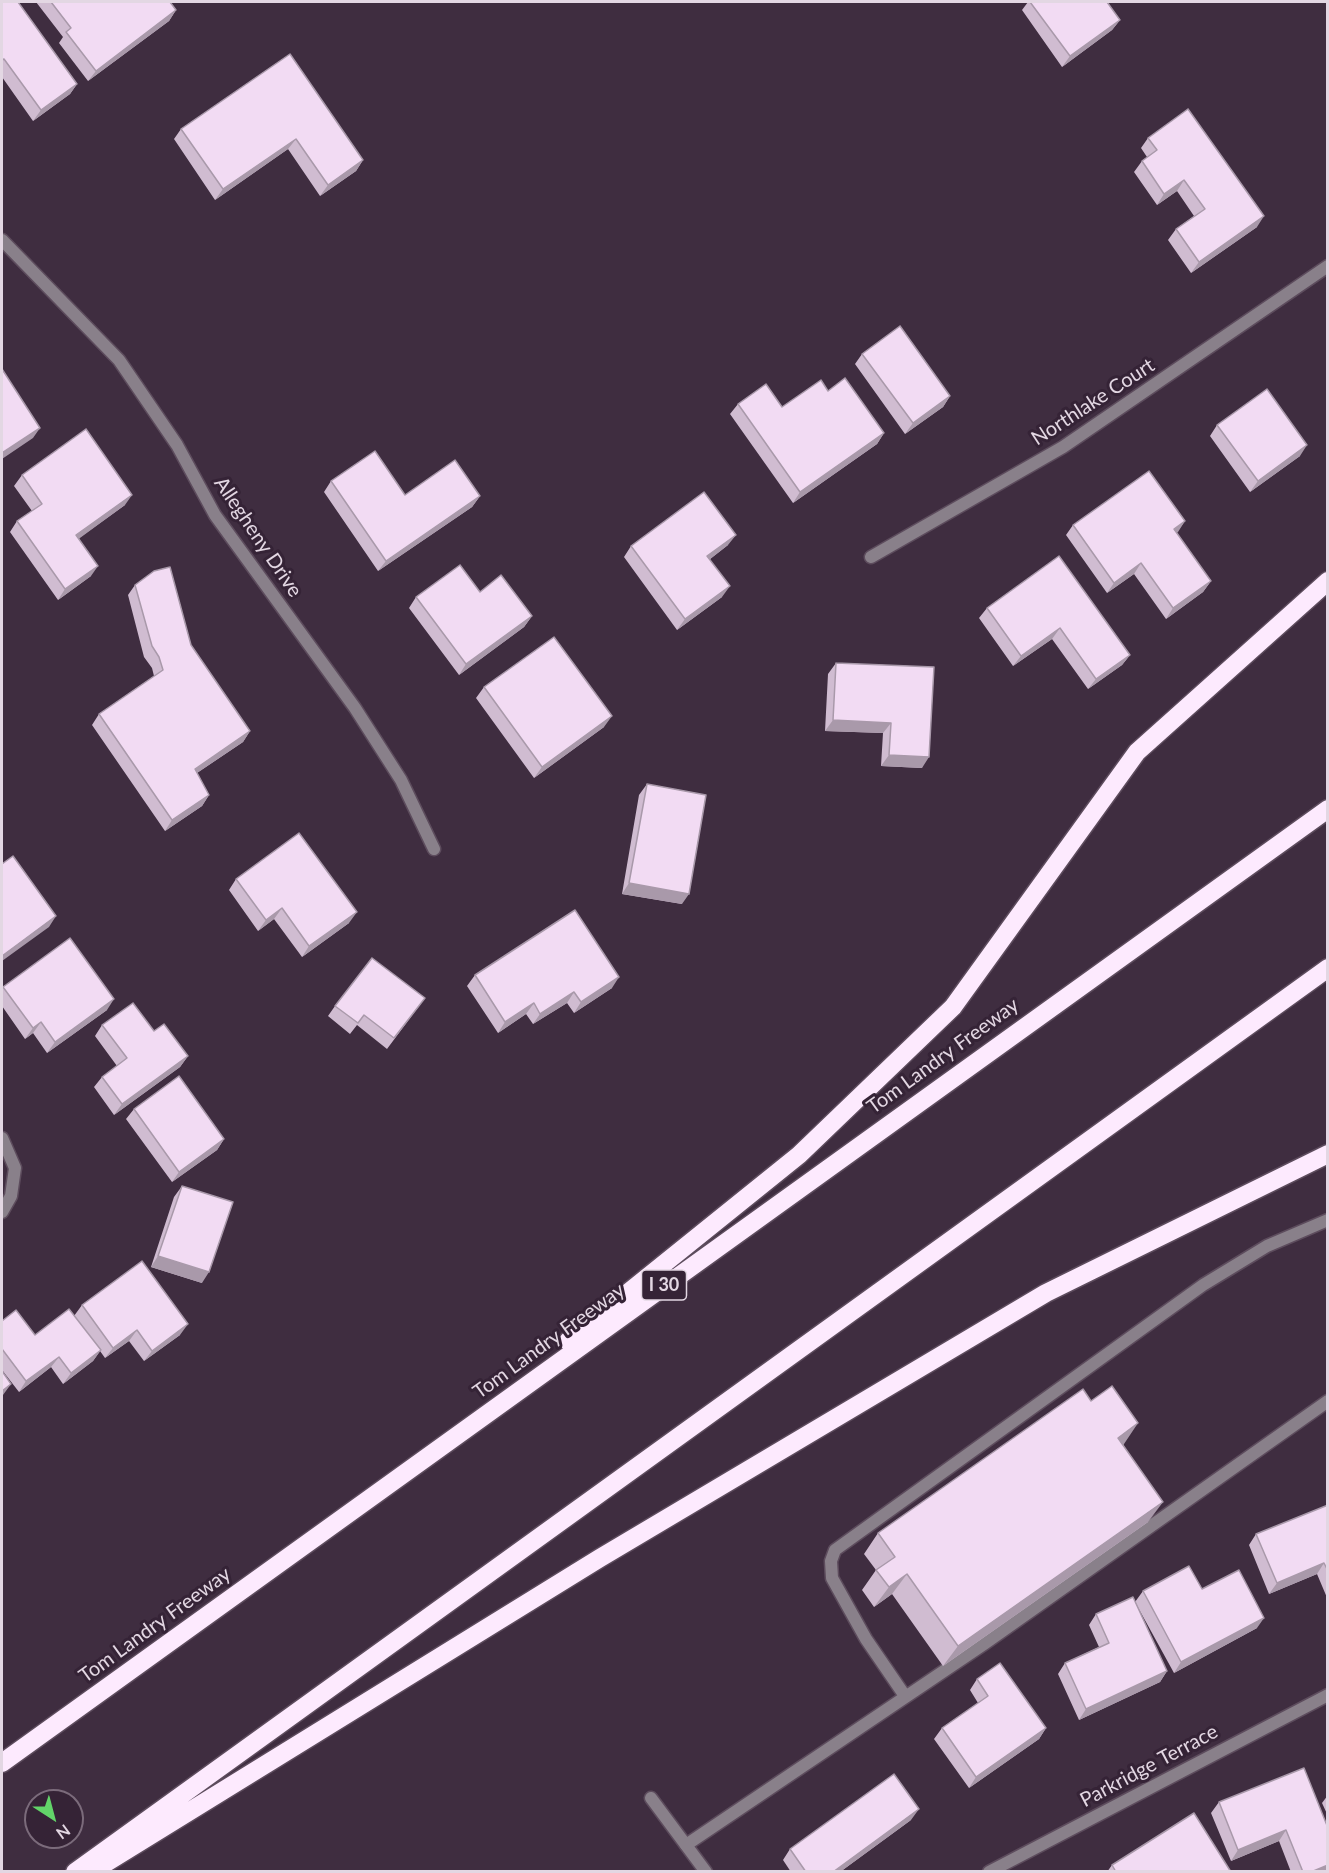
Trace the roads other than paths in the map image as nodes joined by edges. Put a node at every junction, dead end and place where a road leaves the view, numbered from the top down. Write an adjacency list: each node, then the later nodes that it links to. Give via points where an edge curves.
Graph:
1 (2, 240): 6 (street, Allegheny Drive, via 118,360 177,445 214,515 355,708 401,780)
2 (1328, 266): 3 (street, Northlake Court, via 1063,447)
3 (871, 557)
4 (1328, 581): 13 (highway, via 1137,752 952,1007 816,1139)
5 (1328, 808): 13 (highway, Tom Landry Freeway / I 30)
6 (434, 849)
7 (1328, 968): 19 (highway)
8 (2, 1138): 10 (street, via 15,1168 11,1197)
9 (1328, 1154): 20 (highway, via 1046,1293 600,1558)
10 (2, 1212)
11 (1328, 1220): 15 (street, via 1267,1246 1203,1285 835,1550 832,1578 866,1640)
12 (1328, 1401): 15 (street, via 994,1638)
13 (379, 1492): 16 (highway, Tom Landry Freeway / I 30)
14 (1328, 1695): 22 (street, Parkridge Terrace)
15 (905, 1696): 18 (street)
16 (2, 1763)
17 (651, 1798): 18 (street)
18 (686, 1845): 21 (street)
19 (75, 1872)
20 (92, 1872)
21 (706, 1872)
22 (989, 1872)

